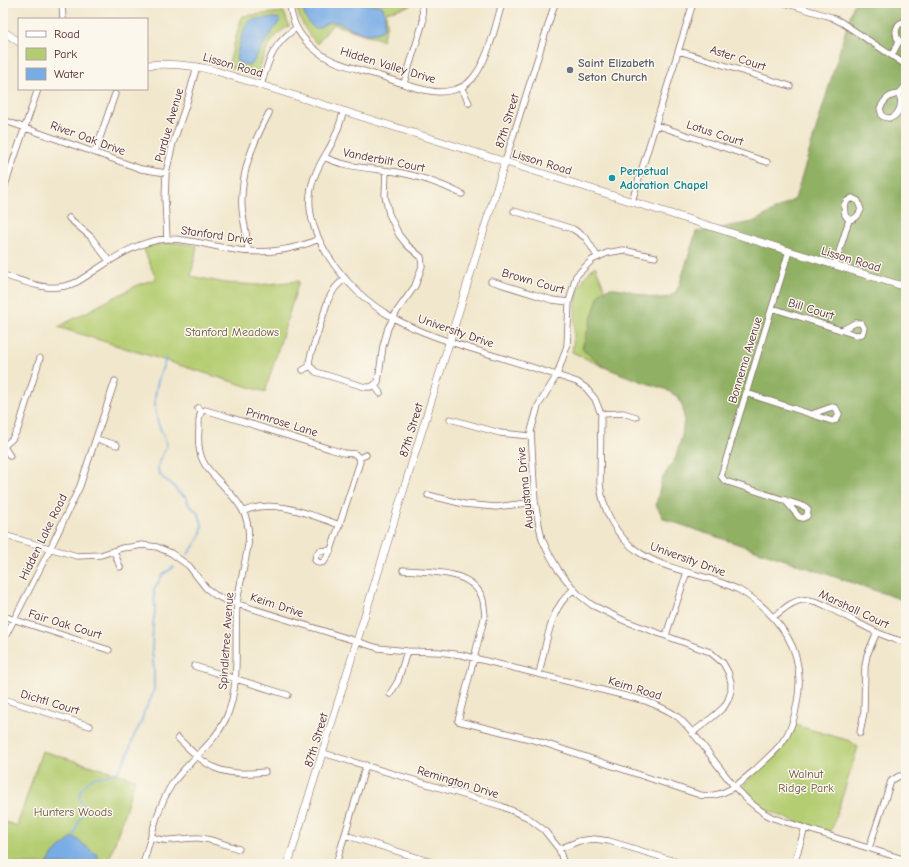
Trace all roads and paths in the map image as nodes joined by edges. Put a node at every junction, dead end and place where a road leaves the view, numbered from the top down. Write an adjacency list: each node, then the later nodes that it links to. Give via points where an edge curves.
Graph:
1 (62, 3): 8 (street)
2 (290, 3): 10 (street)
3 (502, 3): 24 (street, Hidden Valley Drive, via 482,66 468,83)
4 (555, 3): 36 (street, 87th Street)
5 (693, 3): 15 (street)
6 (785, 3): 16 (street, via 831,17)
7 (422, 4): 20 (street, via 423,22)
8 (63, 18)
9 (906, 22): 13 (street, via 902,22 896,29)
10 (296, 28): 20 (street, Hidden Valley Drive, via 309,44 325,57); 21 (street, via 281,40 273,51)
11 (3, 31): 12 (street)
12 (18, 41)
13 (899, 41): 14 (street); 16 (street)
14 (906, 42)
15 (679, 51): 23 (street, Aster Court); 32 (street)
16 (892, 55): 18 (street)
17 (148, 65): 19 (street, Lisson Road)
18 (906, 65)
19 (197, 66): 21 (street, Lisson Road); 39 (street, Purdue Avenue)
20 (404, 83): 24 (street, Hidden Valley Drive, via 438,92)
21 (261, 85): 29 (street, Lisson Road)
22 (906, 85): 27 (street)
23 (790, 86)
24 (461, 87): 28 (street)
25 (38, 90): 33 (street)
26 (115, 94): 34 (street)
27 (899, 94): 27 (street, via 902,100 897,115 887,119 882,116 880,108 885,100)
28 (469, 103)
29 (344, 111): 35 (street, University Drive, via 335,137); 36 (street, Lisson Road)
30 (269, 113): 48 (street, via 250,153 244,177 242,210)
31 (3, 120): 33 (street, River Oak Drive)
32 (656, 125): 37 (street, Lotus Court); 42 (street)
33 (24, 127): 34 (street, River Oak Drive); 40 (street)
34 (95, 152): 39 (street, River Oak Drive, via 141,169)
35 (324, 156): 38 (street, Vanderbilt Court, via 350,166); 47 (street, University Drive, via 313,178 309,200 311,219)
36 (505, 162): 42 (street, Lisson Road); 62 (street, 87th Street)
37 (766, 162)
38 (386, 171): 41 (street, Vanderbilt Court, via 427,180); 60 (street, via 385,196 389,214 404,241 420,257 422,263 422,270 415,286)
39 (166, 173): 46 (street, Purdue Avenue)
40 (3, 191)
41 (462, 194)
42 (632, 201): 49 (street, Lisson Road)
43 (514, 211): 50 (street, via 573,229 586,238)
44 (69, 218): 52 (street, via 91,237)
45 (849, 220): 53 (street)
46 (167, 239): 48 (street, Stanford Drive, via 191,240 225,249); 52 (street, Stanford Drive, via 136,247)
47 (319, 239): 48 (street, Stanford Drive, via 275,251); 55 (street, University Drive)
48 (248, 251)
49 (789, 251): 53 (street, Lisson Road); 59 (street, Bonnema Avenue)
50 (597, 256): 51 (street, via 623,250); 58 (street, Augustana Drive, via 576,276)
51 (655, 257)
52 (109, 261): 54 (street, Stanford Drive, via 68,286 42,287)
53 (835, 265): 57 (street, Lisson Road)
54 (3, 275)
55 (345, 278): 60 (street, University Drive, via 365,298); 64 (street, via 328,300 311,354)
56 (491, 281): 58 (street, Brown Court, via 552,300)
57 (906, 287)
58 (569, 302): 66 (street, Augustana Drive, via 567,346)
59 (772, 308): 61 (street, Bill Court); 70 (street, Bonnema Avenue)
60 (393, 318): 62 (street, University Drive, via 415,330); 68 (street, via 384,339 378,379)
61 (842, 330)
62 (450, 342): 66 (street, University Drive); 103 (street, 87th Street)
63 (40, 358): 79 (street, via 18,429)
64 (310, 366): 65 (street); 68 (street, via 316,372 360,386)
65 (303, 370)
66 (557, 375): 72 (street, University Drive, via 586,388 595,399); 76 (street, Augustana Drive, via 538,406)
67 (115, 381): 77 (street, Hidden Lake Road)
68 (374, 385): 69 (street)
69 (380, 393)
70 (746, 393): 73 (street); 84 (street, Bonnema Avenue, via 721,476 725,481)
71 (200, 410): 82 (street, Primrose Lane, via 344,453 355,454); 86 (street, Spindletree Avenue, via 198,440 202,460)
72 (601, 414): 74 (street, via 623,413); 94 (street, University Drive, via 600,484 608,516 620,534 639,552)
73 (812, 414)
74 (636, 417)
75 (450, 419): 76 (street, via 500,433)
76 (530, 436): 85 (street, Augustana Drive)
77 (96, 439): 78 (street); 89 (street, Hidden Lake Road, via 80,486)
78 (117, 445)
79 (4, 447): 81 (street)
80 (366, 455): 82 (street)
81 (10, 456)
82 (359, 458): 87 (street, via 360,465)
83 (428, 495): 85 (street, via 464,504 496,507)
84 (786, 500)
85 (535, 502): 95 (street, Augustana Drive, via 540,532 548,552)
86 (244, 511): 87 (street, via 262,506 280,507); 96 (street, Spindletree Avenue, via 249,535)
87 (340, 525): 90 (street)
88 (3, 534): 89 (street, Keim Drive)
89 (50, 549): 91 (street, Keim Drive, via 77,556 101,556); 99 (street, Hidden Lake Road)
90 (331, 550)
91 (114, 551): 92 (street); 96 (street, Keim Drive, via 142,546 162,549 189,566 206,588 215,595)
92 (120, 567)
93 (403, 570): 107 (street, via 458,576 478,590 484,602 485,615)
94 (688, 572): 98 (street, University Drive, via 740,591); 101 (street)
95 (574, 589): 101 (street, Augustana Drive, via 607,613); 109 (street, via 556,610)
96 (237, 604): 103 (street, Keim Drive); 110 (street, Spindletree Avenue)
97 (3, 616): 99 (street, Fair Oak Court)
98 (773, 617): 100 (street, Marshall Court, via 792,603 801,600 815,601); 123 (street, University Drive, via 790,642 796,657 800,688 796,710 781,744)
99 (14, 620): 102 (street, Hidden Lake Road); 105 (street, Fair Oak Court)
100 (877, 632): 104 (street, Marshall Court); 116 (street, via 865,666 864,712)
101 (666, 634): 115 (street, Augustana Drive, via 710,652 723,662 731,682 731,691 726,703)
102 (3, 642)
103 (357, 642): 106 (street, Keim Road, via 378,648); 118 (street, 87th Street)
104 (906, 642)
105 (109, 650)
106 (407, 651): 107 (street, Keim Road, via 450,653); 111 (street, via 398,682)
107 (475, 658): 109 (street, Keim Road); 123 (street, University Drive, via 458,721 538,741 700,795 719,795)
108 (194, 666): 110 (street)
109 (539, 674): 115 (street, Keim Road, via 646,701 678,717)
110 (236, 679): 112 (street); 119 (street, Spindletree Avenue, via 226,717 215,737)
111 (390, 694)
112 (288, 695)
113 (3, 699): 114 (street, Dichtl Court)
114 (90, 726)
115 (692, 733): 123 (street, Keim Road)
116 (860, 734)
117 (178, 738): 119 (street)
118 (323, 753): 120 (street, Remington Drive); 133 (street, 87th Street)
119 (197, 757): 121 (street, via 215,768 234,773); 126 (street, Spindletree Avenue, via 181,772 167,793)
120 (366, 765): 125 (street); 129 (street, Remington Drive, via 501,806 527,817 544,830)
121 (264, 772)
122 (906, 777): 127 (street, via 897,776 892,779)
123 (735, 786): 124 (street, Keim Road, via 764,814)
124 (805, 828): 127 (street, Keim Road); 138 (street)
125 (345, 835): 130 (street); 134 (street)
126 (152, 837): 128 (street, via 166,841 204,839); 132 (street, Spindletree Avenue)
127 (869, 848): 131 (street, Keim Road)
128 (239, 849)
129 (559, 849): 136 (street, Remington Drive); 137 (street, via 578,841 594,839 609,841)
130 (414, 860): 135 (street)
131 (906, 860)
132 (143, 864)
133 (288, 864)
134 (336, 864)
135 (438, 864)
136 (564, 864)
137 (684, 864)
138 (794, 864)

